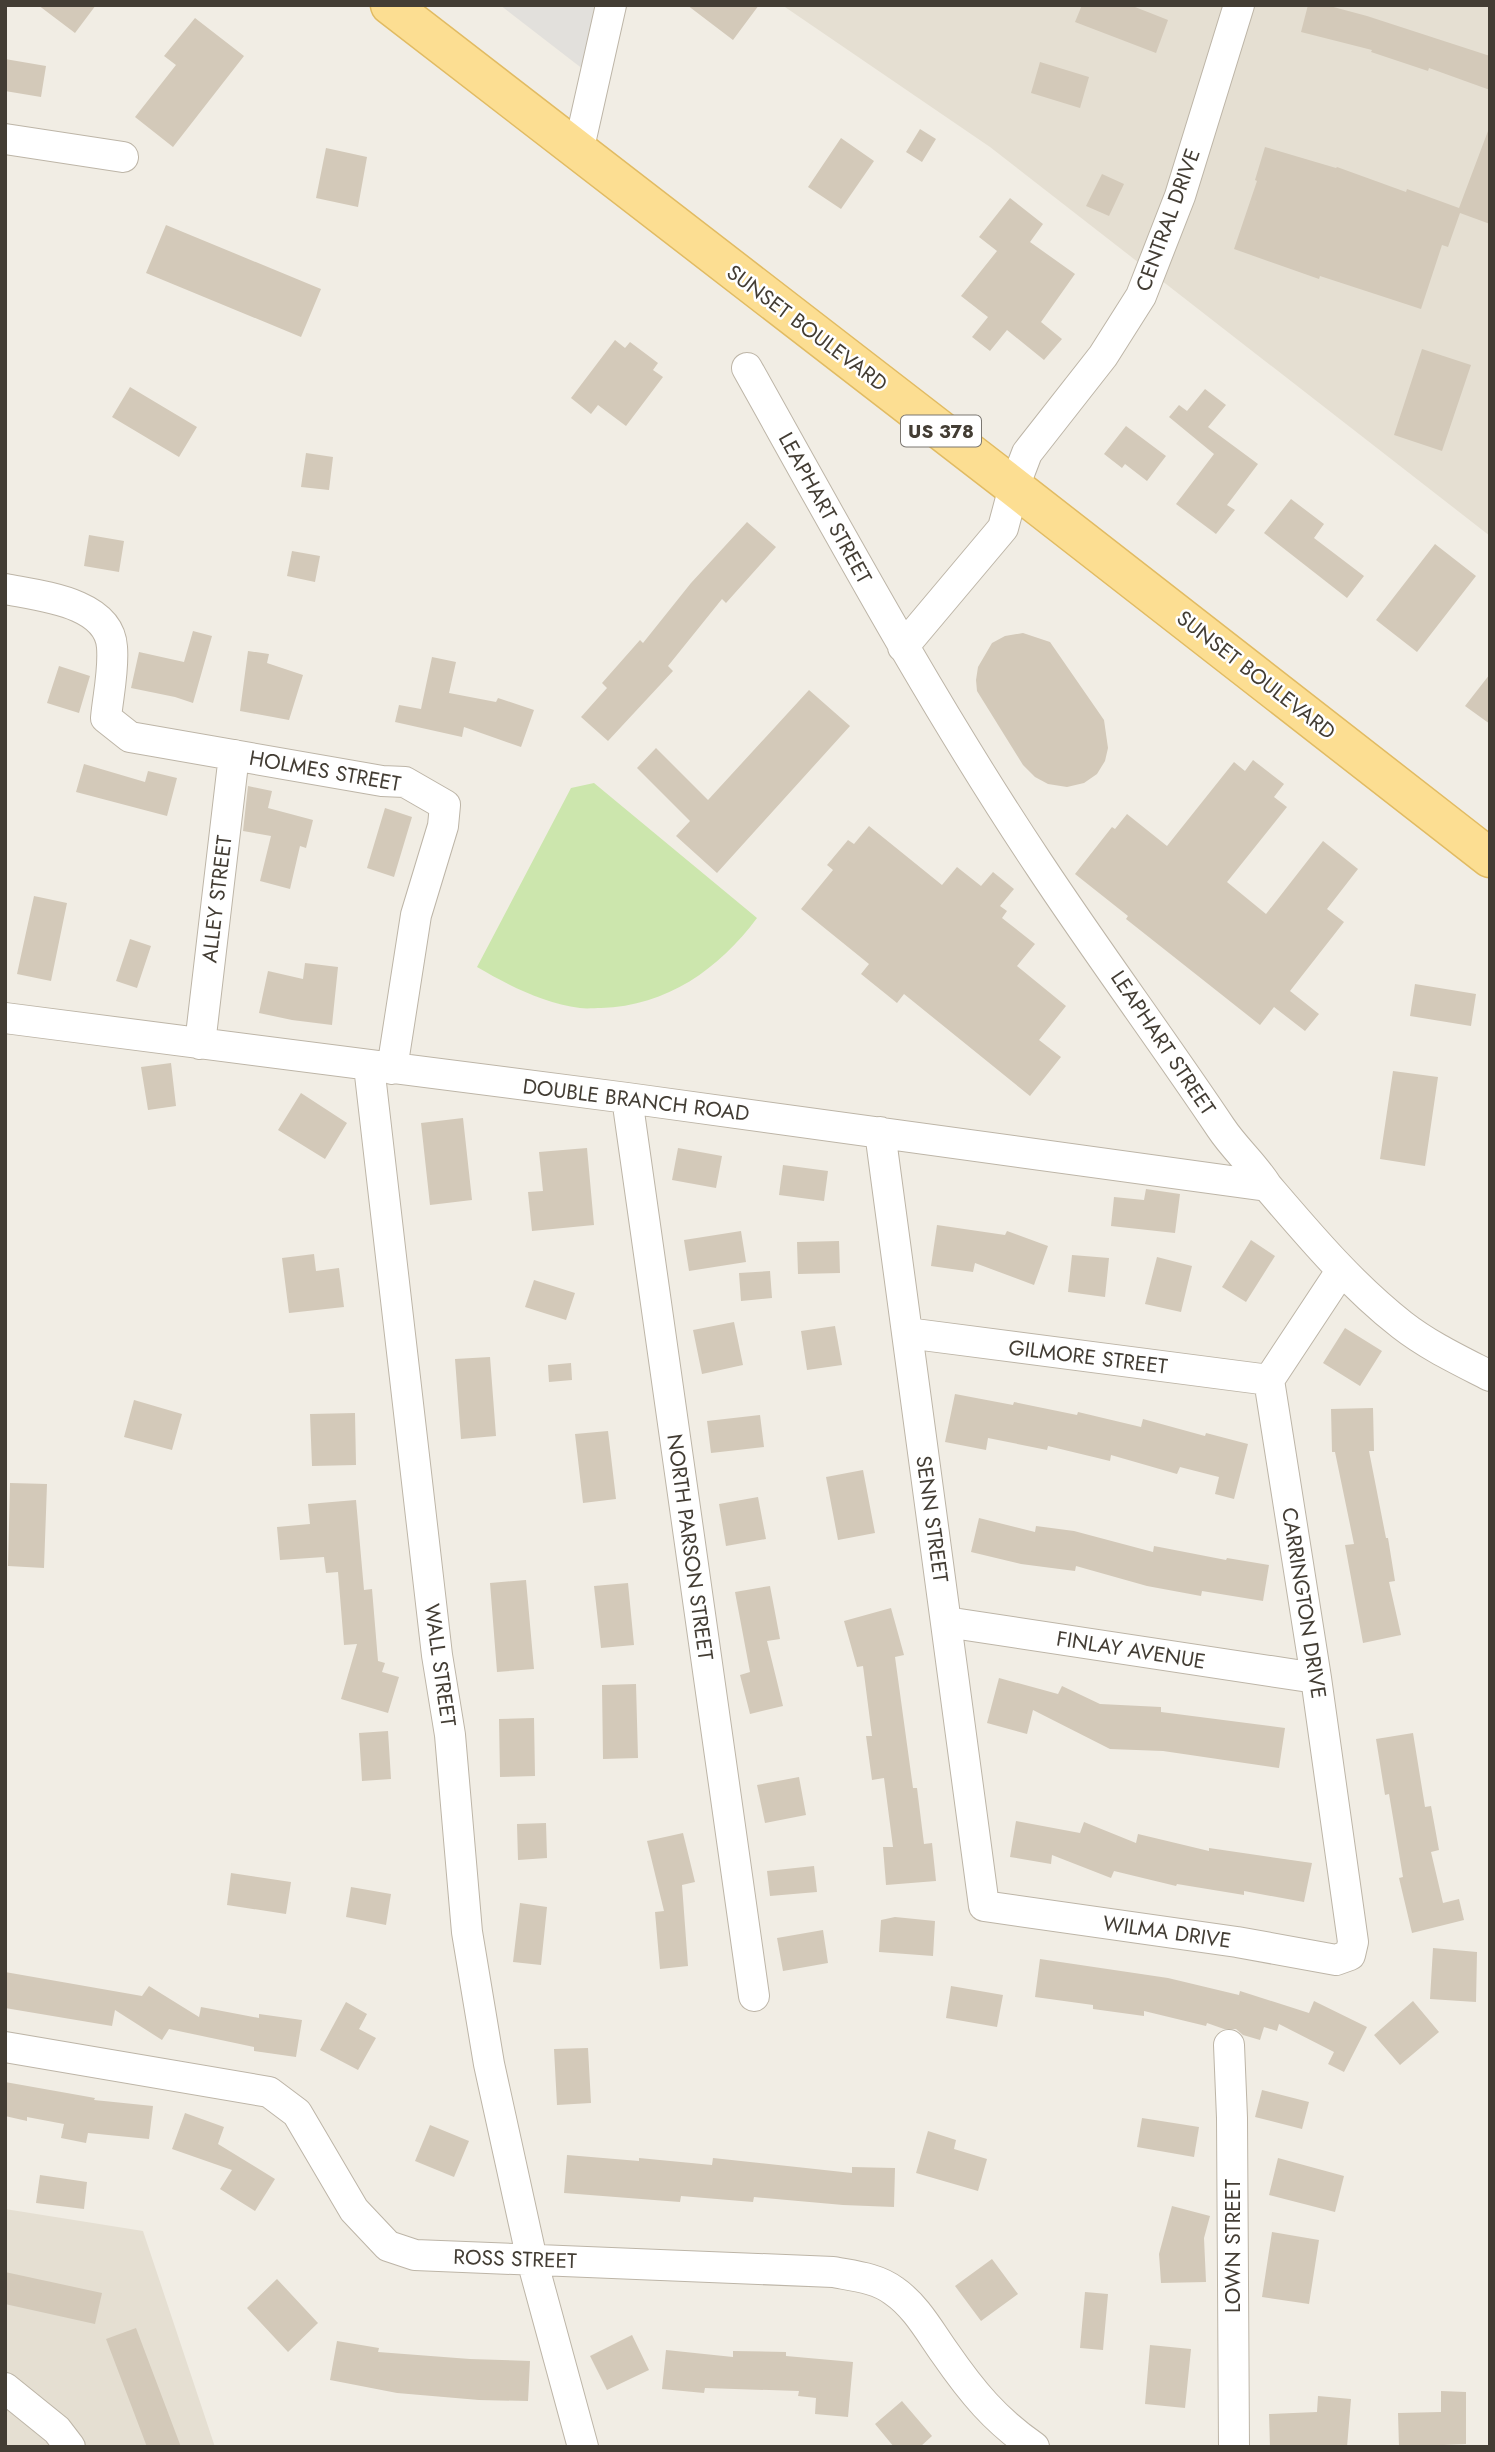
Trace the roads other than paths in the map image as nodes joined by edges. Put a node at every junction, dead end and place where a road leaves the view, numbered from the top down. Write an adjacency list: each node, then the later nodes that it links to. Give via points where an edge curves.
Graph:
1 (390, 5): 5 (main road, SUNSET BOULEVARD / US 378)
2 (611, 5): 5 (street)
3 (1239, 5): 8 (street, CENTRAL DRIVE, via 1180,196 1141,296 1103,356 1027,453)
4 (5, 139): 6 (street)
5 (578, 152): 8 (main road, SUNSET BOULEVARD / US 378)
6 (123, 157)
7 (747, 368): 10 (street, LEAPHART STREET)
8 (1014, 487): 10 (street, via 1003,528); 12 (main road, SUNSET BOULEVARD / US 378)
9 (5, 589): 11 (street, HOLMES STREET, via 89,611 104,626 112,645 106,718 130,737)
10 (903, 648): 18 (street, LEAPHART STREET, via 1040,866 1223,1131)
11 (234, 755): 14 (street, ALLEY STREET); 15 (street, HOLMES STREET, via 405,782 445,805)
12 (1490, 858)
13 (5, 1018): 14 (street, DOUBLE BRANCH ROAD)
14 (200, 1044): 15 (street, DOUBLE BRANCH ROAD)
15 (381, 1067): 16 (street, DOUBLE BRANCH ROAD); 30 (street, WALL STREET, via 467,1932 489,2064)
16 (627, 1098): 17 (street, DOUBLE BRANCH ROAD); 27 (street, NORTH PARSON STREET)
17 (880, 1132): 18 (street, DOUBLE BRANCH ROAD); 20 (street, SENN STREET)
18 (1267, 1186): 19 (street, LEAPHART STREET)
19 (1341, 1271): 21 (street, LEAPHART STREET, via 1402,1325); 22 (street)
20 (907, 1333): 22 (street, GILMORE STREET); 23 (street, SENN STREET)
21 (1490, 1376)
22 (1269, 1380): 24 (street, CARRINGTON DRIVE)
23 (946, 1622): 24 (street, FINLAY AVENUE); 25 (street, SENN STREET)
24 (1317, 1678): 26 (street, CARRINGTON DRIVE, via 1353,1942)
25 (984, 1906): 26 (street, WILMA DRIVE, via 1336,1960)
26 (1350, 1955)
27 (754, 1996)
28 (1229, 2045): 35 (street, LOWN STREET)
29 (5, 2047): 30 (street, ROSS STREET, via 269,2092 297,2113 354,2210 388,2246 415,2255)
30 (531, 2260): 33 (street); 34 (street, ROSS STREET, via 833,2272 875,2280 909,2304 967,2385 1005,2427)
31 (5, 2388): 32 (street, via 57,2430)
32 (70, 2447)
33 (583, 2447)
34 (1034, 2447)
35 (1234, 2447)

